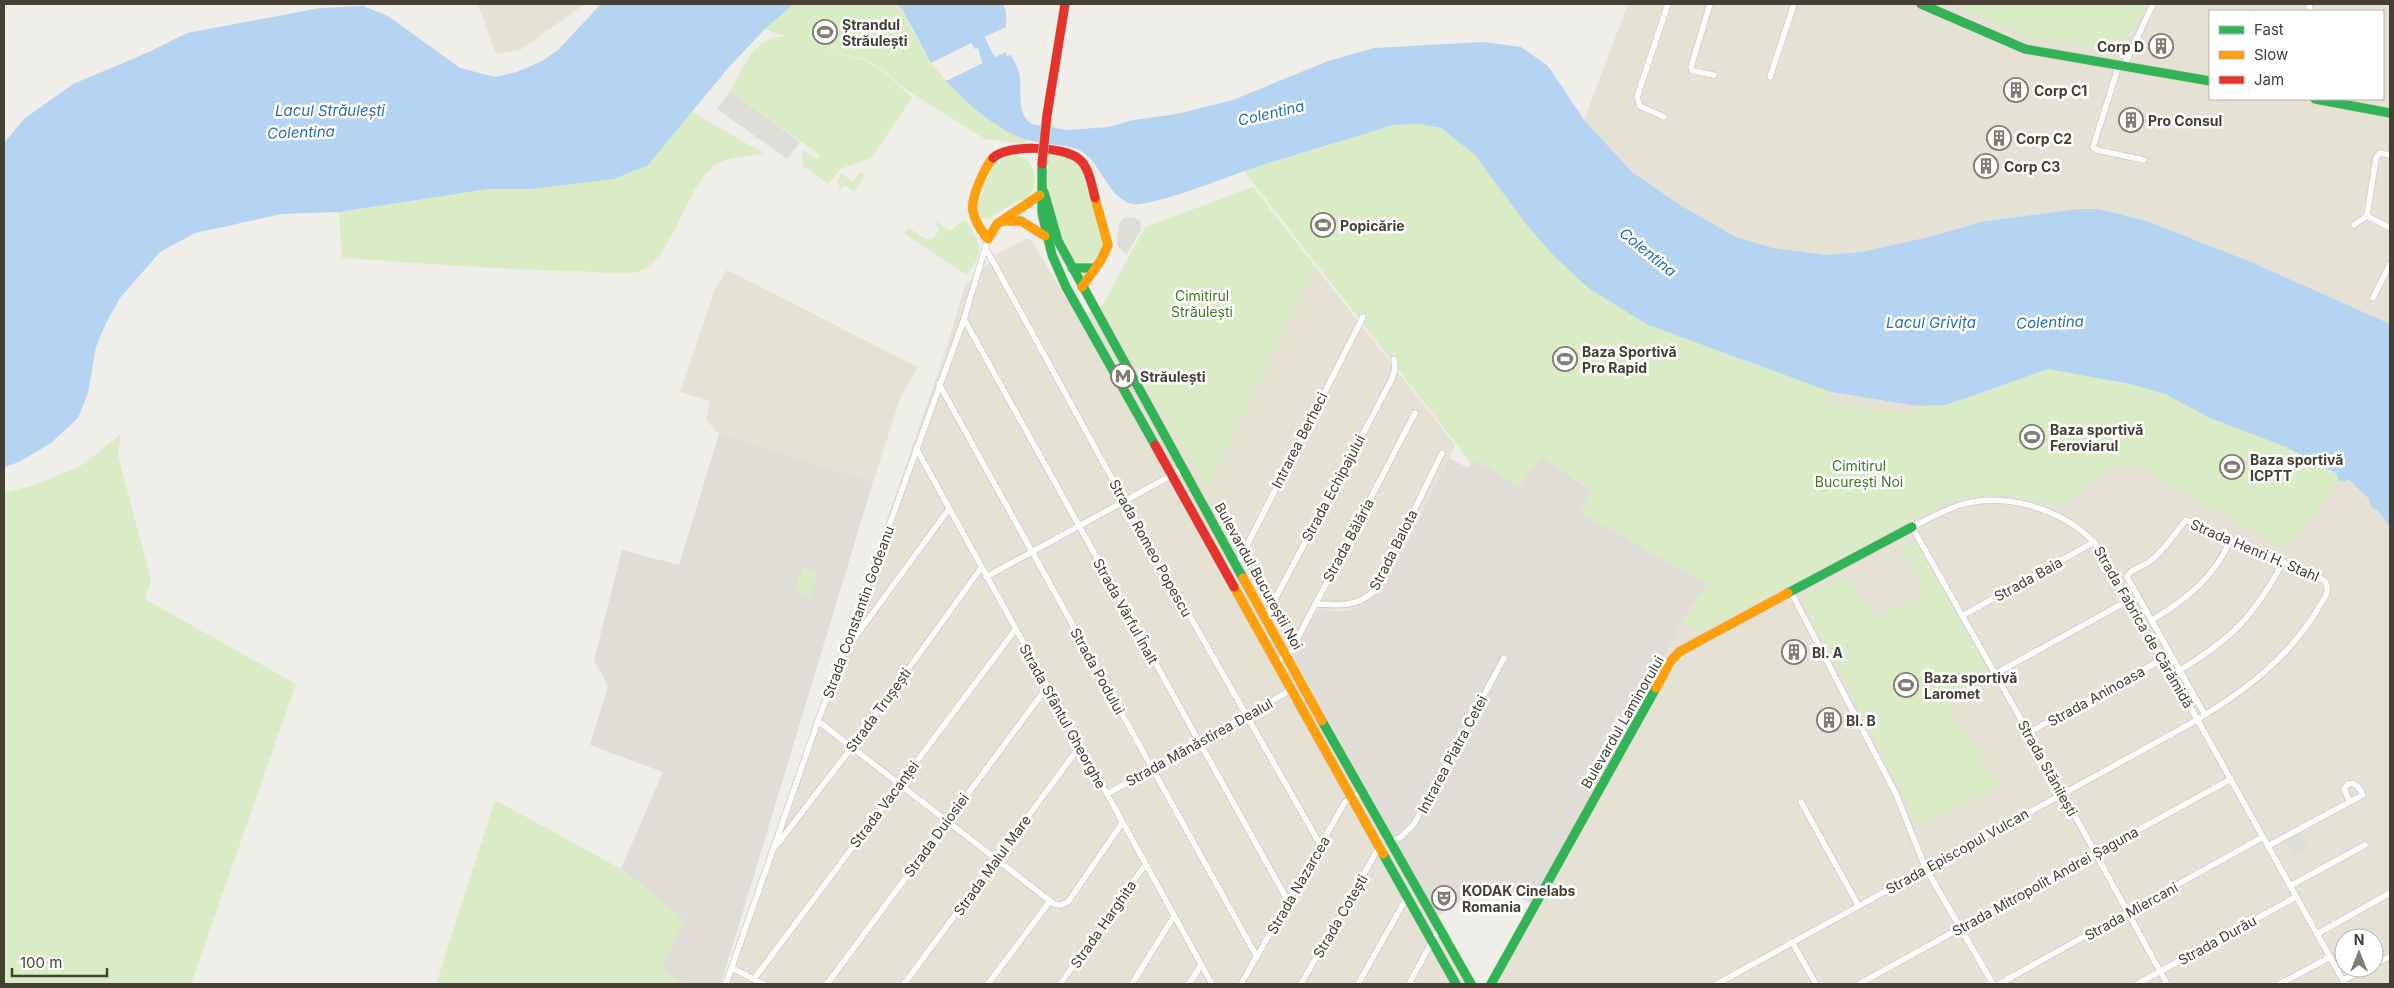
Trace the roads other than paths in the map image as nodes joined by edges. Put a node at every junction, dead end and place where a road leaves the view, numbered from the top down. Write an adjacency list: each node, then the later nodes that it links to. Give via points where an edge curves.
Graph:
1 (1065, 4): 16 (main road, Bulevardul Bucureștii Noi, bridge, via 1047,115)
2 (1668, 4): 13 (street, via 1636,97 1640,106)
3 (1710, 4): 8 (street, via 1691,67 1693,71)
4 (1794, 4): 9 (street)
5 (1921, 4): 7 (main road, via 2017,46)
6 (2153, 4): 7 (street)
7 (2122, 66): 10 (main road); 15 (street, via 2093,147)
8 (1714, 75)
9 (1770, 77)
10 (2209, 81)
11 (2326, 100): 12 (main road)
12 (2390, 113)
13 (1664, 117)
14 (2390, 155): 18 (street, via 2380,153 2376,158)
15 (2144, 160)
16 (1042, 174): 17 (main road, Bulevardul Bucureștii Noi); 25 (main road, Bulevardul Bucureștii Noi, via 1053,229)
17 (1040, 195): 19 (main road); 22 (main road, Bulevardul Bucureștii Noi)
18 (2367, 216): 20 (street); 21 (street)
19 (1001, 221): 22 (main road, via 1021,221); 23 (main road, via 993,228)
20 (2354, 225)
21 (2390, 228)
22 (1044, 236): 37 (main road, Bulevardul Bucureștii Noi, via 1066,287)
23 (986, 243): 26 (main road, via 972,208 985,168 991,160 1002,151 1014,148 1066,152 1080,159 1088,172 1108,245 1106,255); 30 (street, Strada Constantin Godeanu); 38 (street, Strada Romeo Popescu)
24 (2390, 264): 28 (street)
25 (1072, 268): 26 (main road); 27 (main road, Bulevardul Bucureștii Noi)
26 (1094, 268): 27 (main road)
27 (1082, 288): 36 (main road, Bulevardul Bucureștii Noi)
28 (2373, 298)
29 (1363, 317): 46 (street, Intrarea Berheci)
30 (964, 319): 32 (street, Strada Constantin Godeanu); 40 (street, Strada Vârful Înalt)
31 (1394, 359): 54 (street, Strada Echipajului, via 1392,378)
32 (939, 384): 34 (street, Strada Constantin Godeanu); 44 (street, Strada Podului)
33 (1415, 413): 53 (street, Strada Bălăria)
34 (916, 448): 39 (street, Strada Sfântul Gheorghe); 58 (street, Strada Constantin Godeanu)
35 (1442, 453): 53 (street, Strada Balota, via 1376,589 1352,605)
36 (1183, 469): 37 (street); 46 (main road, Bulevardul Bucureștii Noi)
37 (1171, 475): 38 (street); 62 (main road, Bulevardul Bucureștii Noi)
38 (1124, 500): 40 (street); 68 (street, Strada Romeo Popescu)
39 (949, 509): 47 (street, Strada Sfântul Gheorghe); 58 (street)
40 (1077, 525): 44 (street); 72 (street, Strada Vârful Înalt)
41 (1912, 527): 43 (street, Strada Fabrica de Cărămidă, via 1958,506 2004,502 2055,513 2076,525); 51 (main road, Bulevardul Laminorului); 55 (street, Strada Stănilești)
42 (2231, 539): 45 (street, Strada Henri H. Stahl); 48 (street, Strada Henri H. Stahl, via 2190,520 2185,521 2164,549); 56 (street, via 2222,559 2203,583 2179,604)
43 (2094, 542): 52 (street, Strada Fabrica de Cărămidă); 55 (street, Strada Baia)
44 (1031, 551): 49 (street); 75 (street, Strada Podului)
45 (2283, 562): 50 (street, Strada Henri H. Stahl); 63 (street, via 2240,628)
46 (1236, 565): 54 (main road, Bulevardul Bucureștii Noi)
47 (981, 568): 49 (street, Strada Sfântul Gheorghe); 74 (street, Strada Trușești)
48 (2127, 574): 56 (street, Strada Fabrica de Cărămidă)
49 (986, 577): 57 (street, Strada Sfântul Gheorghe)
50 (2324, 580): 67 (street, Strada Episcopul Vulcan, via 2328,584 2328,592 2291,647 2256,681)
51 (1791, 592): 96 (street, via 1899,800); 133 (main road, Bulevardul Laminorului, via 1687,647 1670,662)
52 (2129, 600): 61 (street, Strada Fabrica de Cărămidă); 64 (street)
53 (1314, 604): 59 (street, Strada Bălăria)
54 (1266, 616): 59 (main road, Bulevardul Bucureștii Noi)
55 (1962, 616): 64 (street, Strada Stănilești)
56 (2152, 620): 63 (street, Strada Fabrica de Cărămidă)
57 (1015, 630): 65 (street, Strada Sfântul Gheorghe); 77 (street, Strada Vacanței)
58 (844, 654): 70 (street, Strada Constantin Godeanu)
59 (1286, 655): 62 (street, Strada Bălăria); 78 (main road, Bulevardul Bucureștii Noi)
60 (1504, 658): 87 (street, Intrarea Piatra Cetei, via 1414,824)
61 (2163, 659): 69 (street, Strada Fabrica de Cărămidă); 71 (street, Strada Aninoasa)
62 (1276, 663): 66 (main road, Bulevardul Bucureștii Noi)
63 (2180, 670): 67 (street, Strada Fabrica de Cărămidă)
64 (1995, 674): 71 (street, Strada Stănilești)
65 (1046, 687): 73 (street, Strada Sfântul Gheorghe); 84 (street, Strada Duiosiei)
66 (1291, 690): 68 (street, Strada Mănăstirea Dealul); 81 (main road, Bulevardul Bucureștii Noi)
67 (2205, 715): 69 (street, Strada Episcopul Vulcan)
68 (1246, 716): 72 (street, Strada Mănăstirea Dealul); 89 (street, Strada Romeo Popescu)
69 (2197, 719): 76 (street, Strada Fabrica de Cărămidă); 79 (street, Strada Episcopul Vulcan)
70 (818, 721): 74 (street); 92 (street, Strada Constantin Godeanu)
71 (2028, 733): 79 (street, Strada Stănilești)
72 (1200, 742): 75 (street, Strada Mănăstirea Dealul); 102 (street, Strada Vârful Înalt)
73 (1080, 746): 80 (street, Strada Sfântul Gheorghe); 94 (street, Strada Malul Mare)
74 (852, 747): 77 (street); 92 (street, Strada Trușești)
75 (1152, 768): 80 (street, Strada Mănăstirea Dealul); 111 (street, Strada Podului)
76 (2231, 779): 86 (street, Strada Fabrica de Cărămidă); 93 (street, Strada Mitropolit Andrei Șaguna)
77 (898, 785): 84 (street); 116 (street, Strada Vacanței)
78 (1362, 792): 81 (street, Strada Nazarcea); 87 (main road, Bulevardul Bucureștii Noi)
79 (2062, 792): 93 (street, Strada Stănilești); 96 (street, Strada Episcopul Vulcan)
80 (1107, 794): 85 (street, Strada Sfântul Gheorghe)
81 (1352, 798): 89 (street, Strada Nazarcea, via 1345,802); 91 (main road, Bulevardul Bucureștii Noi)
82 (1801, 802): 103 (street)
83 (2350, 802): 90 (street)
84 (946, 820): 94 (street); 120 (street, Strada Duiosiei)
85 (1122, 823): 95 (street, Strada Sfântul Gheorghe); 101 (street, via 1068,902 1060,905)
86 (2263, 837): 90 (street, Strada Fabrica de Cărămidă); 104 (street, Strada Miercani)
87 (1390, 842): 107 (main road, Bulevardul Bucureștii Noi)
88 (2365, 845): 97 (street)
89 (1321, 846): 102 (street, Strada Nazarcea)
90 (2268, 846): 97 (street, Strada Fabrica de Cărămidă)
91 (1379, 847): 100 (main road, Bulevardul Bucureștii Noi); 128 (street, Strada Cotești)
92 (772, 850): 114 (street, Strada Constantin Godeanu)
93 (2095, 852): 104 (street, Strada Stănilești); 106 (street, Strada Mitropolit Andrei Șaguna)
94 (996, 859): 101 (street); 121 (street, Strada Malul Mare)
95 (1145, 864): 105 (street, Strada Sfântul Gheorghe); 123 (street, Strada Harghita)
96 (1925, 867): 103 (street, Strada Episcopul Vulcan); 106 (street)
97 (2290, 886): 99 (street, Strada Fabrica de Cărămidă)
98 (2390, 893): 108 (street)
99 (2296, 896): 108 (street, Strada Fabrica de Cărămidă); 115 (street, Strada Durău)
100 (1407, 897): 109 (main road, Bulevardul Bucureștii Noi); 129 (street)
101 (1050, 902): 122 (street)
102 (1289, 903): 111 (street, Strada Nazarcea)
103 (1858, 905): 110 (street, Strada Episcopul Vulcan)
104 (2128, 912): 115 (street, Strada Stănilești); 138 (street, Strada Miercani)
105 (1174, 916): 113 (street, Strada Sfântul Gheorghe); 124 (street)
106 (1961, 928): 136 (street, Strada Mitropolit Andrei Șaguna); 137 (street)
107 (1439, 929): 109 (street); 132 (main road, Bulevardul Bucureștii Noi)
108 (2319, 932): 112 (street, Strada Fabrica de Cărămidă)
109 (1433, 940): 130 (street); 131 (main road, Bulevardul Bucureștii Noi)
110 (1792, 942): 134 (street, Strada Episcopul Vulcan); 135 (street)
111 (1257, 957): 127 (street, Strada Nazarcea)
112 (2330, 957): 117 (street, Strada Fabrica de Cărămidă); 141 (street)
113 (1201, 965): 125 (street); 126 (street, Strada Sfântul Gheorghe)
114 (732, 968): 116 (street); 118 (street, Strada Constantin Godeanu)
115 (2160, 972): 139 (street, Strada Durău); 140 (street, Strada Stănilești)
116 (754, 979): 119 (street)
117 (2344, 982)
118 (726, 984)
119 (763, 984)
120 (827, 984)
121 (904, 984)
122 (988, 984)
123 (1060, 984)
124 (1132, 984)
125 (1189, 984)
126 (1212, 984)
127 (1241, 984)
128 (1301, 984)
129 (1358, 984)
130 (1409, 984)
131 (1456, 984)
132 (1471, 984)
133 (1491, 984)
134 (1717, 984)
135 (1816, 984)
136 (1859, 984)
137 (1993, 984)
138 (1999, 984)
139 (2137, 984)
140 (2167, 984)
141 (2280, 984)

